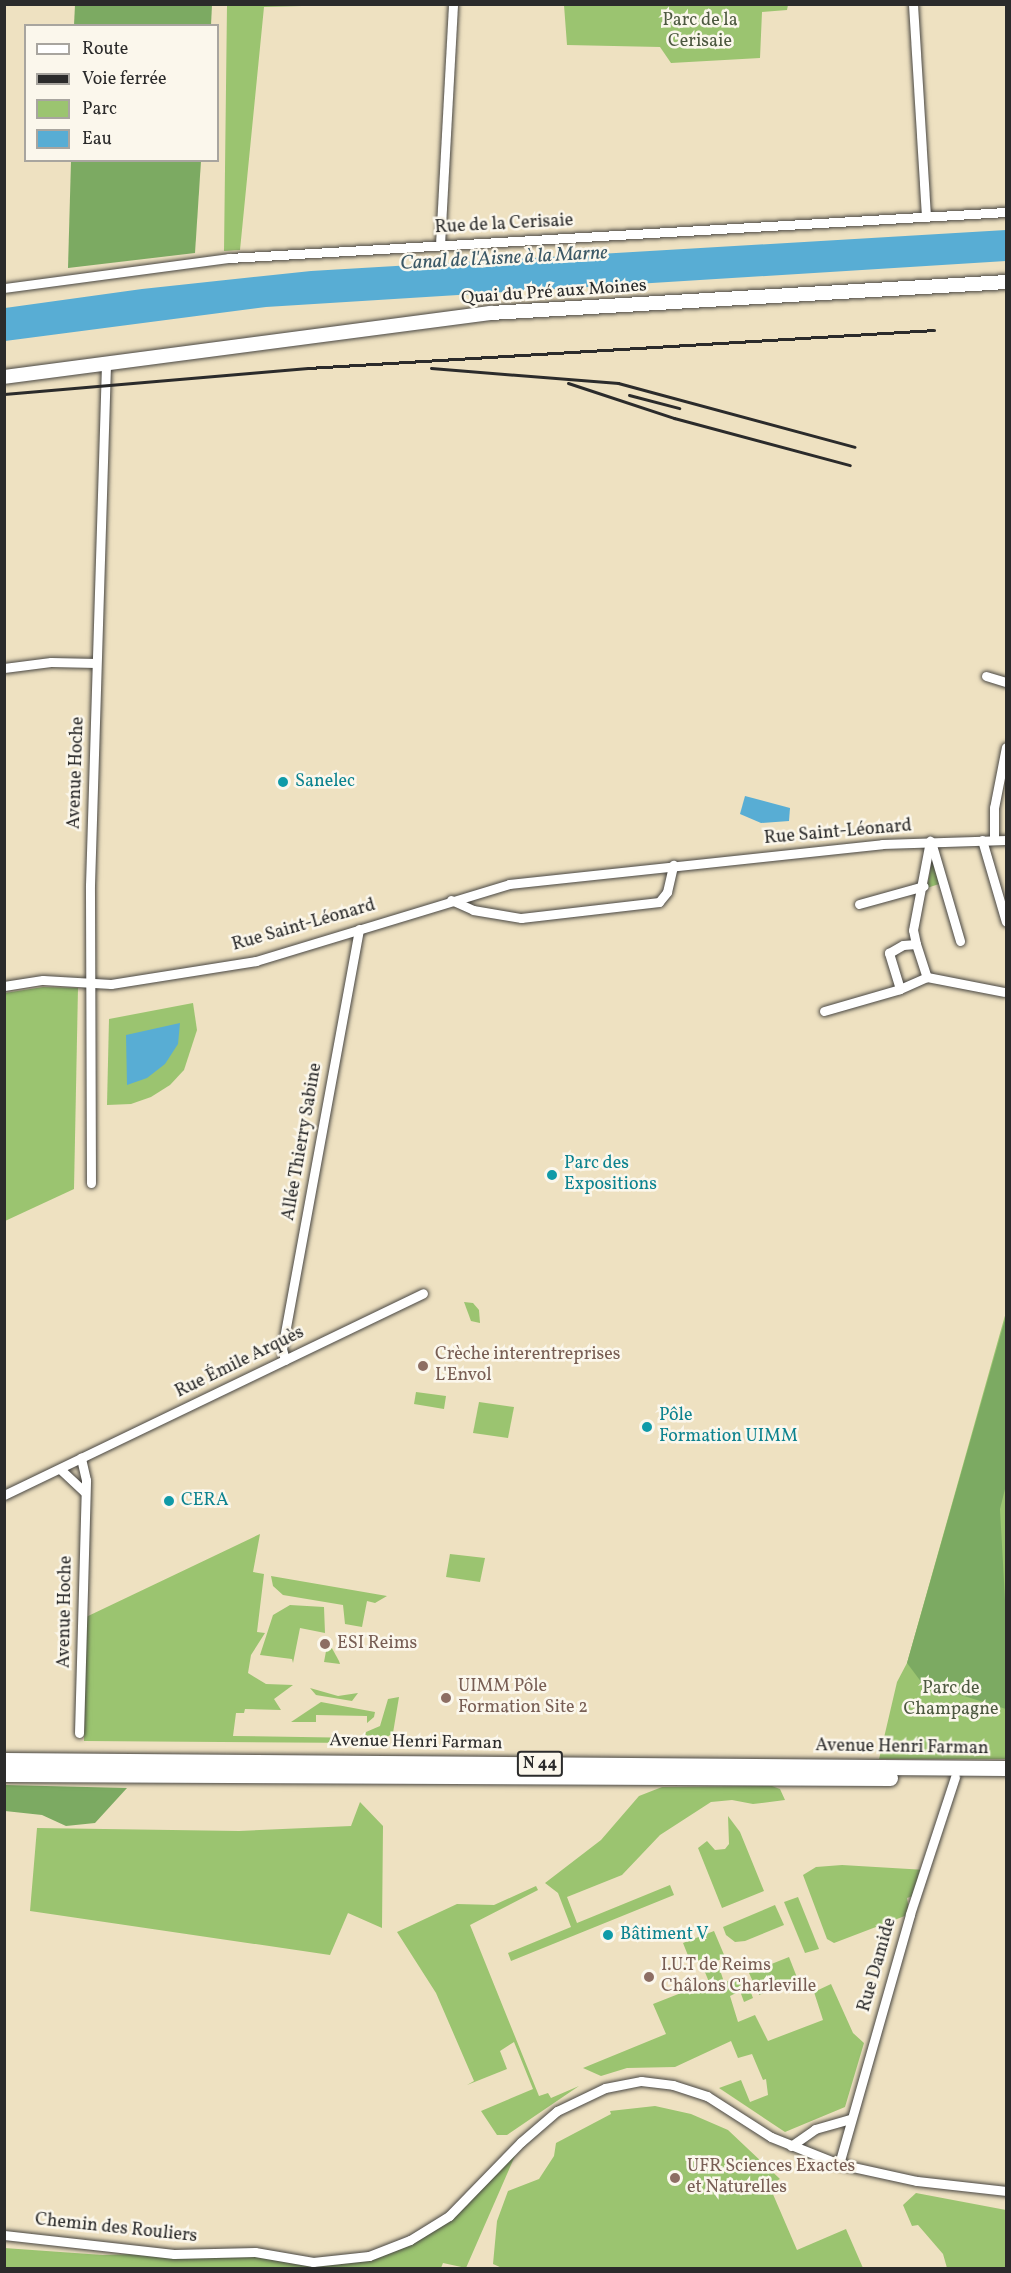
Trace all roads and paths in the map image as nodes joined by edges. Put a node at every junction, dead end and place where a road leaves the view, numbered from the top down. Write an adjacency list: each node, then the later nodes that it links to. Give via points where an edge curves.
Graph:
1 (453, 4): 5 (street)
2 (913, 4): 4 (street)
3 (1006, 212): 4 (street, Rue de la Cerisaie)
4 (926, 217): 5 (street, Rue de la Cerisaie)
5 (440, 245): 7 (street, Rue de la Cerisaie, via 229,258)
6 (1006, 282): 8 (street, Quai du Pré aux Moines, via 491,313)
7 (4, 288)
8 (106, 364): 9 (street, Quai du Pré aux Moines); 10 (street, Avenue Hoche)
9 (4, 377)
10 (96, 663): 11 (street, via 51,662); 28 (street, Avenue Hoche, via 90,885)
11 (4, 668)
12 (986, 676): 13 (street)
13 (1006, 682)
14 (1006, 747): 16 (street, via 994,808)
15 (982, 840): 16 (street, Rue Saint-Léonard); 18 (street, Rue Saint-Léonard); 23 (street)
16 (994, 840): 17 (street, Rue Saint-Léonard)
17 (1006, 840)
18 (930, 841): 19 (street, Rue Saint-Léonard); 20 (street); 25 (street)
19 (673, 865): 21 (street, Rue Saint-Léonard, via 509,884); 21 (street, via 667,892 659,902 521,918 473,910)
20 (924, 886): 22 (street); 26 (street, via 913,930)
21 (451, 900): 24 (street, Rue Saint-Léonard)
22 (859, 904)
23 (1006, 922)
24 (359, 929): 28 (street, Rue Saint-Léonard, via 256,961); 35 (street, Allée Thierry Sabine, via 282,1349)
25 (960, 941)
26 (916, 944): 27 (street); 30 (street, via 903,945 889,953)
27 (927, 977): 30 (street); 31 (street)
28 (93, 985): 29 (street, Rue Saint-Léonard, via 43,980); 33 (street, Avenue Hoche)
29 (4, 986)
30 (900, 989): 32 (street)
31 (1004, 992)
32 (824, 1011)
33 (91, 1183)
34 (423, 1293): 35 (street, Rue Émile Arquès)
35 (285, 1359): 36 (street, Rue Émile Arquès)
36 (81, 1458): 37 (street, Rue Émile Arquès); 38 (street, Avenue Hoche)
37 (60, 1469): 38 (street); 39 (street, Rue Émile Arquès)
38 (85, 1492): 40 (street, Avenue Hoche)
39 (4, 1495)
40 (79, 1733)
41 (4, 1760): 42 (main road, Avenue Henri Farman / N 44)
42 (1006, 1768)
43 (4, 1774): 44 (main road, Avenue Henri Farman / N 44)
44 (955, 1777): 45 (main road, Avenue Henri Farman / N 44); 46 (street, Rue Damide)
45 (1006, 1778)
46 (851, 2119): 47 (street, via 815,2129); 48 (street, Rue Damide)
47 (791, 2146): 48 (street, Chemin des Rouliers); 50 (street, Chemin des Rouliers, via 715,2100 673,2085 641,2081 605,2088 557,2112 521,2142 449,2216 410,2240 369,2256 313,2262 241,2251 174,2254)
48 (839, 2164): 49 (street, Chemin des Rouliers, via 917,2181)
49 (1006, 2191)
50 (4, 2235)

